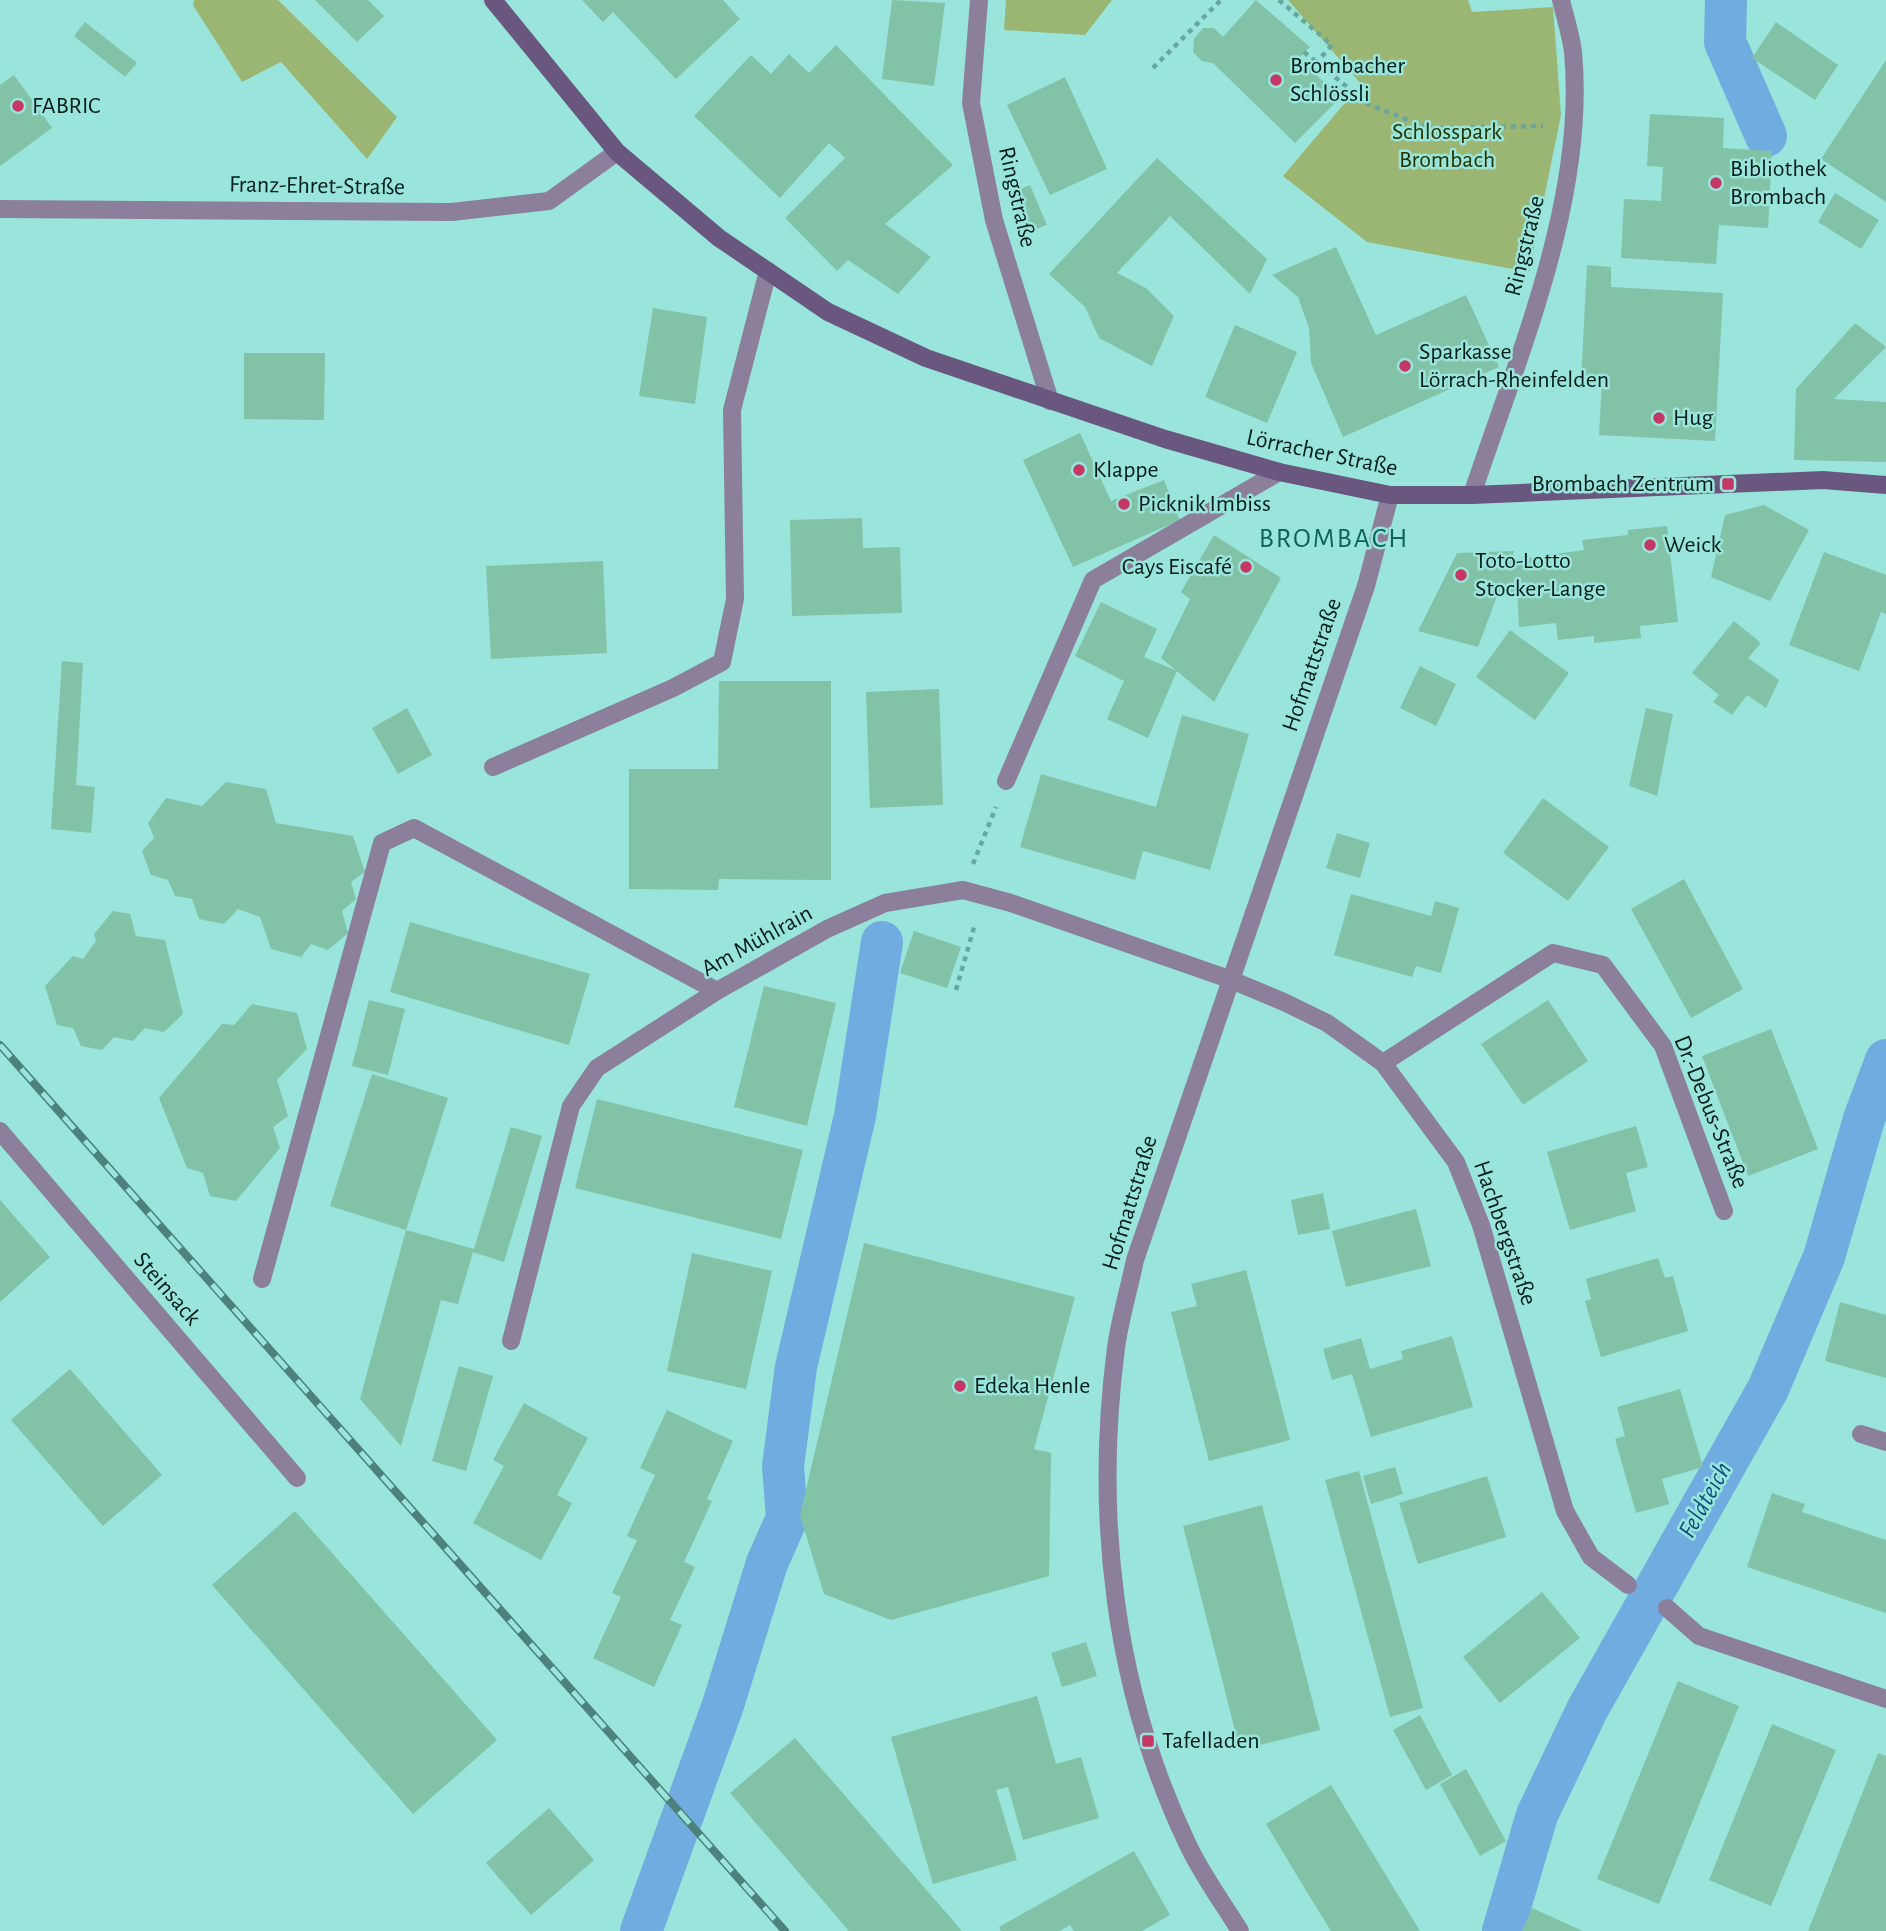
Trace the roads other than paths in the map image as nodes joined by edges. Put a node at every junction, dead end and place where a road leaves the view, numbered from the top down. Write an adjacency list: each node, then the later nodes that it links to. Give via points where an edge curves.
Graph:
1 (493, 0): 4 (main road, Lörracher Straße)
2 (979, 0): 7 (street, Ringstraße, via 971,103 994,220)
3 (1561, 0): 11 (street, Ringstraße, via 1573,52 1570,167 1543,285)
4 (617, 152): 5 (street, Franz-Ehret-Straße, via 549,201 452,212); 6 (main road, Lörracher Straße, via 719,239)
5 (0, 209)
6 (768, 271): 7 (main road, Lörracher Straße, via 828,312 926,358); 12 (street, via 732,410 735,599 722,662)
7 (1050, 401): 8 (main road, Lörracher Straße)
8 (1279, 472): 10 (main road, Lörracher Straße); 13 (street, via 1093,580)
9 (1886, 485): 11 (main road, Lörracher Straße, via 1824,480)
10 (1390, 495): 11 (main road, Lörracher Straße); 14 (street, Hofmattstraße, via 1366,586)
11 (1472, 495)
12 (493, 767)
13 (1006, 781)
14 (1229, 979): 15 (street, Am Mühlrain, via 964,890 884,903); 16 (street, Hachbergstraße, via 1327,1023); 27 (street, Hofmattstraße, via 1135,1260 1116,1346 1106,1458 1110,1566 1121,1641 1142,1721 1188,1847)
15 (718, 990): 19 (street, via 414,828 382,843); 20 (street, Am Mühlrain, via 597,1068 571,1106)
16 (1383, 1063): 18 (street, Dr.-Debus-Straße, via 1553,954 1603,965 1663,1046); 24 (street, Hachbergstraße, via 1456,1162 1481,1225 1564,1511 1591,1557)
17 (0, 1131): 23 (street, Steinsack)
18 (1724, 1211)
19 (262, 1279)
20 (511, 1341)
21 (1861, 1434): 22 (street)
22 (1886, 1442)
23 (297, 1478)
24 (1628, 1586)
25 (1667, 1608): 26 (street, via 1699,1636)
26 (1886, 1699)
27 (1241, 1931)

